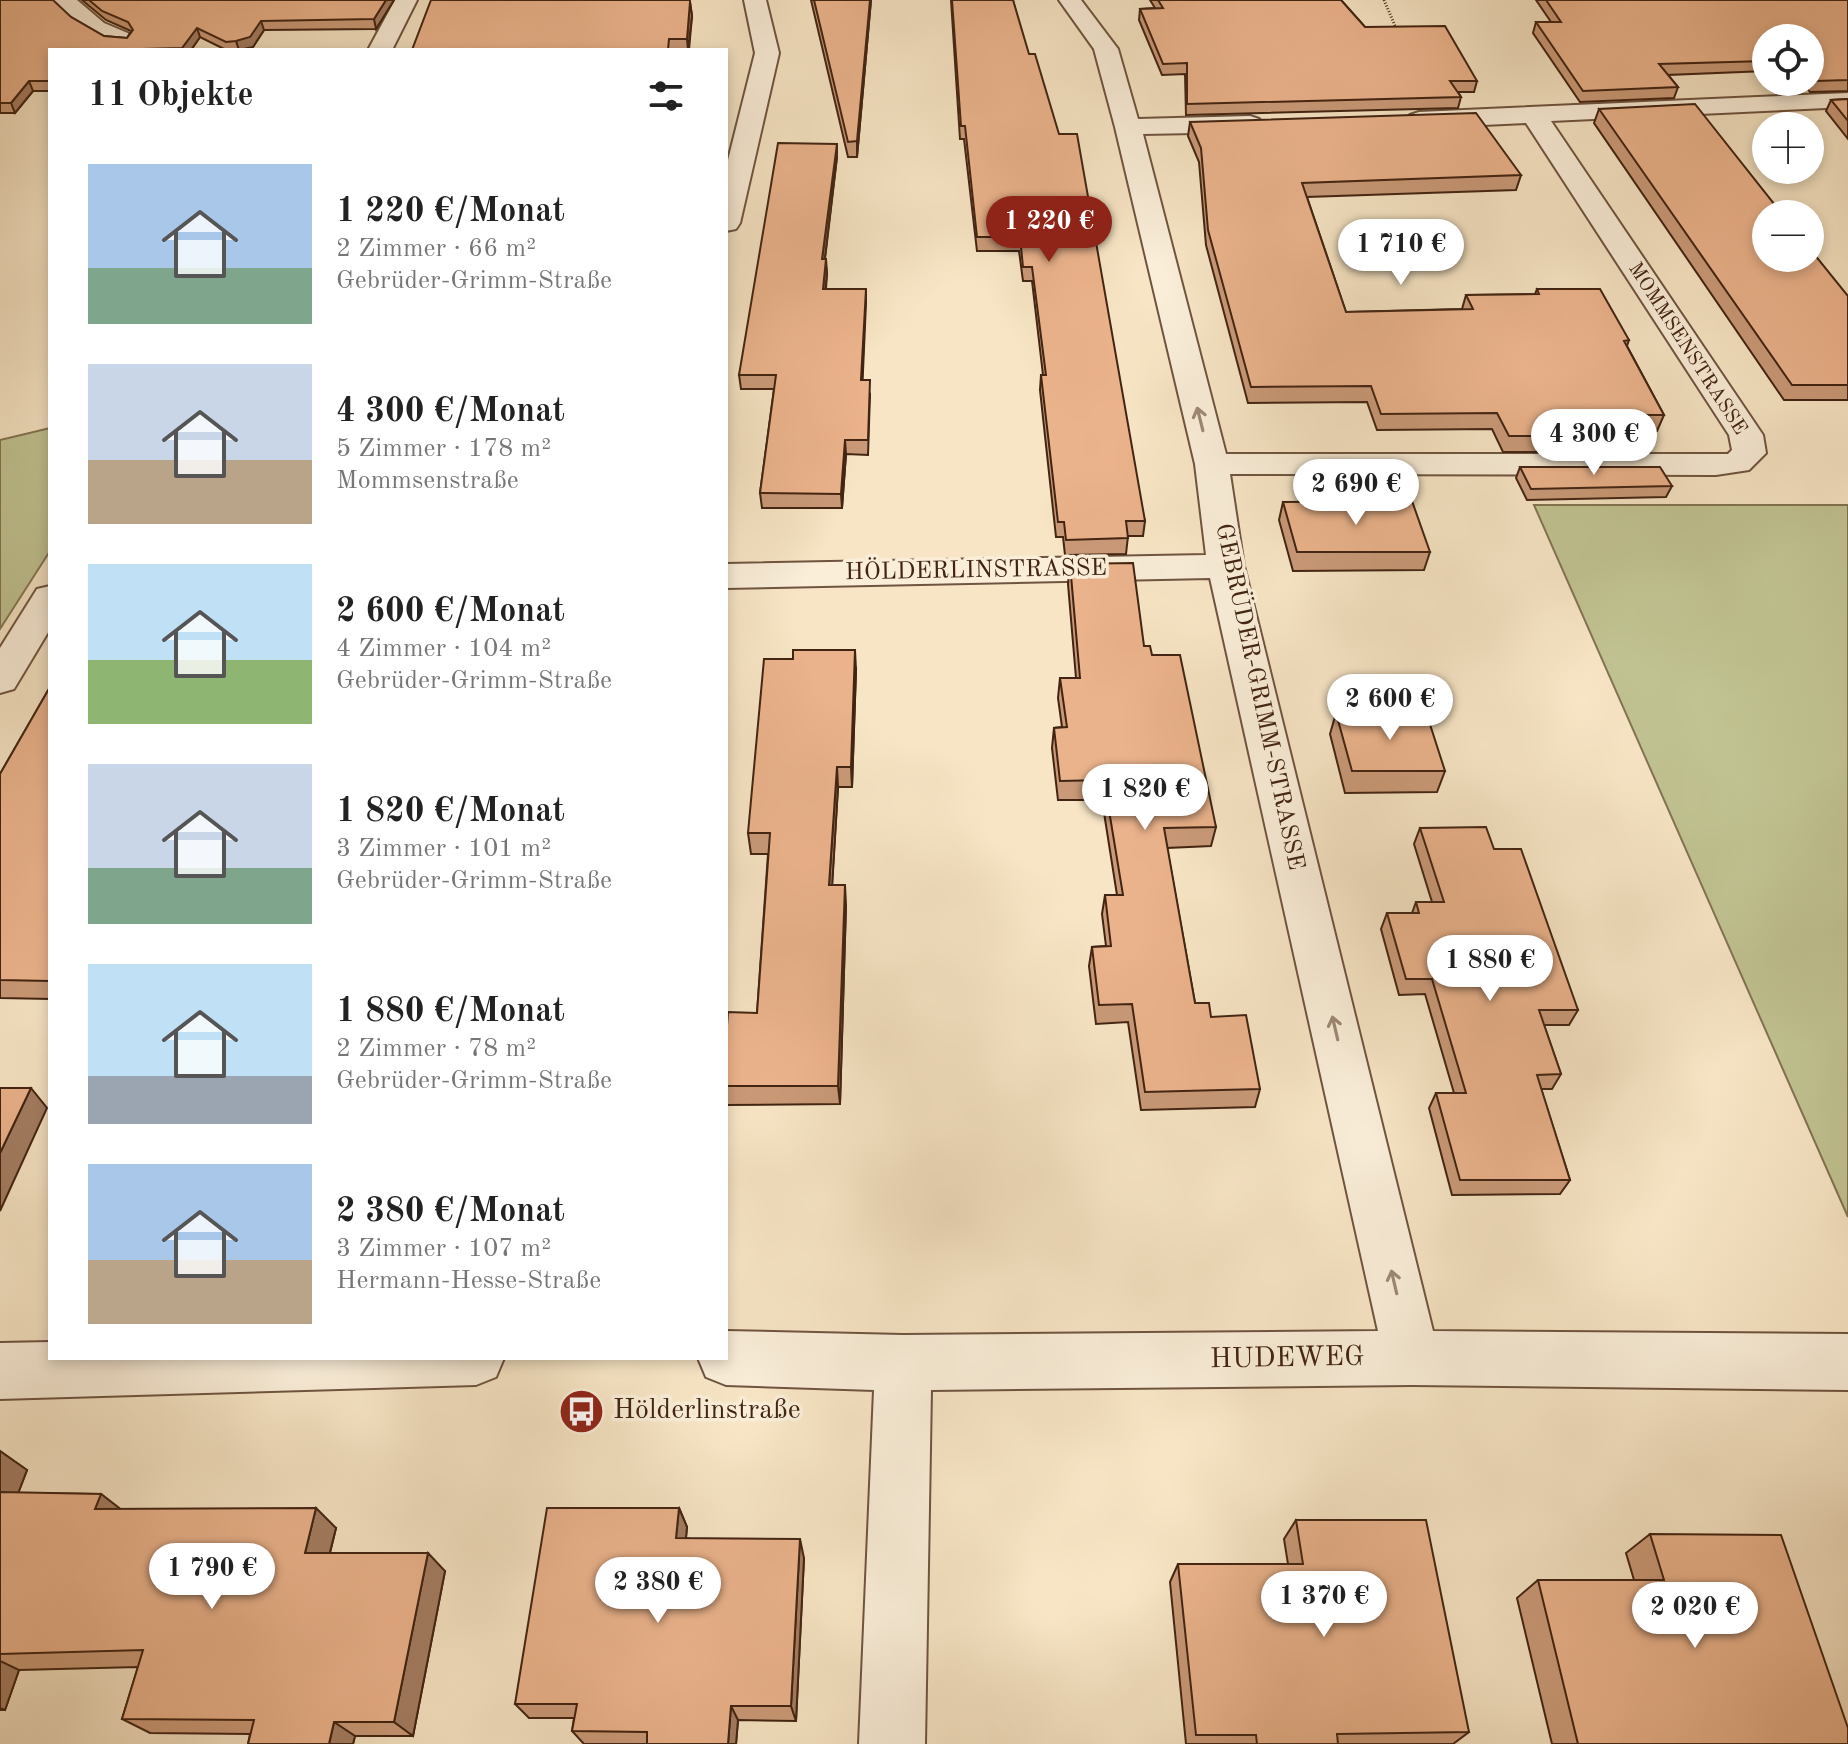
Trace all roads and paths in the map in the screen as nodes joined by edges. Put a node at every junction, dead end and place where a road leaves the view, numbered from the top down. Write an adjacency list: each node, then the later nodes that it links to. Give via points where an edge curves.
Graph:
1 (64, 0): 6 (street, via 96,28)
2 (406, 0): 7 (street)
3 (755, 0): 14 (street, via 767,53)
4 (1070, 0): 13 (street, GEBRÜDER-GRIMM-STRASSE, via 1106,49)
5 (1384, 0): 11 (path)
6 (122, 39)
7 (381, 48)
8 (1848, 100): 9 (street)
9 (1534, 115): 11 (street); 15 (street, MOMMSENSTRASSE, via 1746,435 1749,453 1737,463 1716,465)
10 (1398, 120): 11 (street)
11 (1430, 120)
12 (1271, 124): 13 (street)
13 (1128, 127): 15 (street, GEBRÜDER-GRIMM-STRASSE, one-way to 13)
14 (728, 215)
15 (1212, 464): 16 (street, GEBRÜDER-GRIMM-STRASSE)
16 (1226, 566): 17 (street, HÖLDERLINSTRASSE); 21 (street, GEBRÜDER-GRIMM-STRASSE, one-way to 16)
17 (728, 576)
18 (48, 601): 19 (street)
19 (0, 680)
20 (728, 1358): 24 (street, HUDEWEG)
21 (1412, 1358): 23 (street, HUDEWEG); 24 (street, HUDEWEG)
22 (403, 1360): 25 (street)
23 (1848, 1362)
24 (903, 1363): 26 (street)
25 (0, 1371)
26 (892, 1744)

